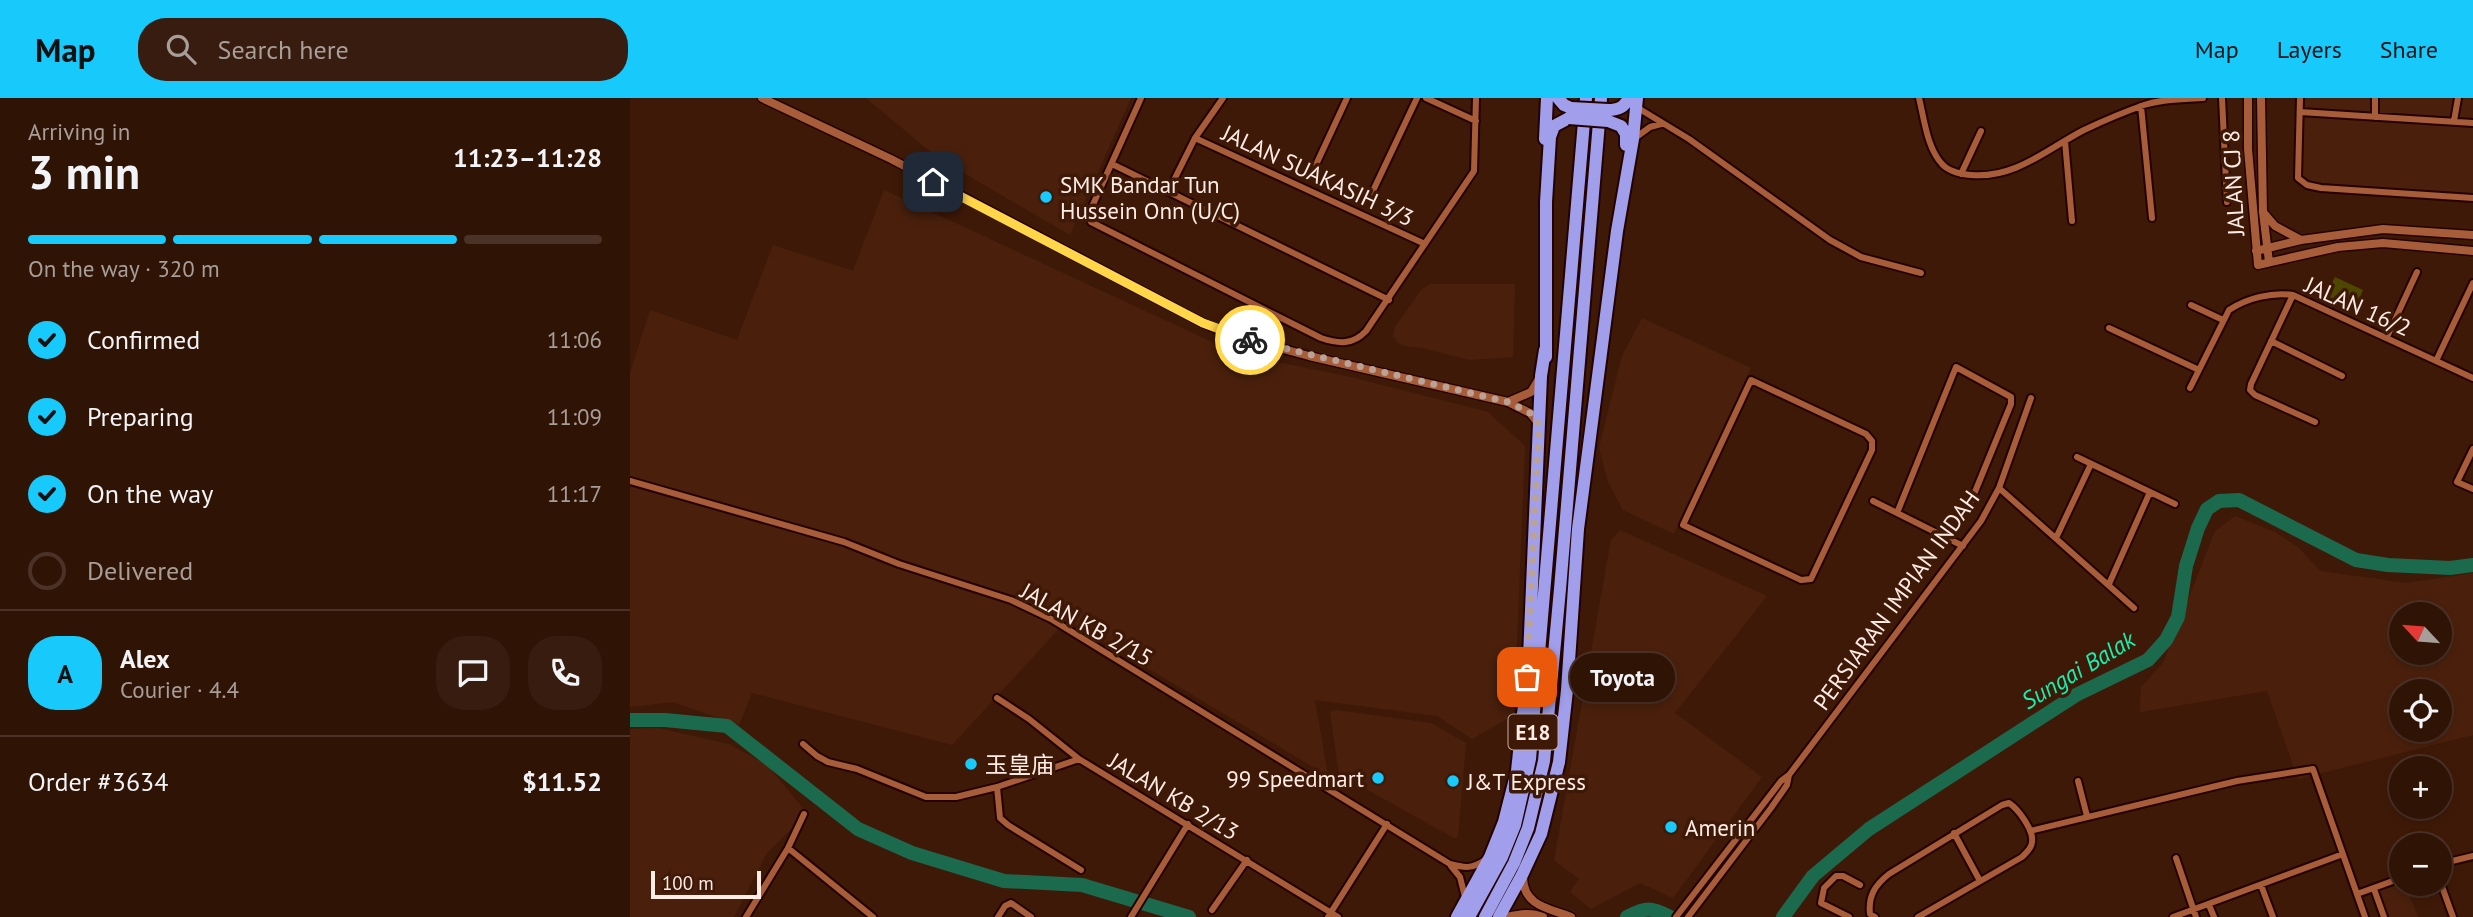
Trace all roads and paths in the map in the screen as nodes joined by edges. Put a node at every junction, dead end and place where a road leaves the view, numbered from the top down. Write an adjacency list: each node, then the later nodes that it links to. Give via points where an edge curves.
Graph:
1 (762, 98): 72 (street, via 891,159 1216,329 1309,356)
2 (1141, 98): 35 (street)
3 (1223, 98): 32 (street)
4 (1347, 98): 36 (street)
5 (1416, 98): 39 (street)
6 (1426, 98): 27 (street)
7 (1476, 98): 27 (street)
8 (1547, 98): 42 (highway)
9 (1558, 98): 23 (highway)
10 (1586, 98): 88 (highway, E18)
11 (1601, 98): 135 (highway, E18, via 1544,761 1528,828)
12 (1919, 98): 37 (street, via 1932,148 1940,162)
13 (2203, 98): 20 (street)
14 (2222, 98): 43 (street)
15 (2248, 98): 51 (street, JALAN CJ 8)
16 (2261, 98): 44 (street, JALAN CJ 8)
17 (2300, 98): 24 (street)
18 (2375, 98): 26 (street)
19 (2458, 98): 28 (street)
20 (2185, 99): 22 (street)
21 (1634, 101): 25 (highway); 30 (street); 33 (highway)
22 (2141, 106): 34 (street); 45 (street)
23 (1570, 113): 25 (highway, bridge); 42 (highway, via 1554,126 1550,137)
24 (2300, 113): 26 (street); 41 (street, via 2298,178 2307,185)
25 (1608, 115): 40 (highway, via 1626,134)
26 (2375, 117): 28 (street)
27 (1476, 121): 49 (street, via 1474,171)
28 (2454, 121): 29 (street)
29 (2473, 123)
30 (1661, 124): 33 (street); 55 (street, via 1837,244 1861,257)
31 (1981, 131): 37 (street)
32 (1195, 138): 38 (street); 49 (street, JALAN SUAKASIH 3/3)
33 (1633, 139): 40 (highway)
34 (2065, 141): 37 (street, via 2007,172); 46 (street)
35 (1112, 164): 38 (street); 58 (street, via 1088,216 1091,222 1321,338 1342,342 1360,338)
36 (1314, 169)
37 (1961, 174)
38 (1168, 192): 58 (street)
39 (1371, 195)
40 (1624, 195): 114 (highway, via 1580,515 1559,762 1541,834)
41 (2473, 198)
42 (1546, 202): 64 (highway)
43 (2227, 202)
44 (2263, 212): 48 (street, via 2275,226); 50 (street, JALAN CJ 8)
45 (2152, 218)
46 (2072, 221)
47 (2473, 235): 48 (street, via 2383,229)
48 (2301, 240): 50 (street)
49 (1425, 244): 58 (street)
50 (2266, 249): 51 (street); 53 (street, JALAN CJ 8)
51 (2256, 251): 53 (street, JALAN CJ 8, via 2258,265)
52 (2473, 251): 53 (street, via 2383,243)
53 (2269, 262)
54 (2417, 271): 62 (street)
55 (1921, 273)
56 (2473, 283): 65 (street)
57 (2293, 295): 60 (street, JALAN 16/2, via 2278,293 2239,303); 62 (street, JALAN 16/2); 63 (street)
58 (1389, 300)
59 (2191, 305): 60 (street)
60 (2222, 320): 66 (street, JALAN 16/2)
61 (2109, 328): 66 (street)
62 (2387, 337): 65 (street, JALAN 16/2)
63 (2271, 341): 68 (street); 73 (street, via 2250,390)
64 (1545, 350): 67 (highway); 88 (highway, via 1544,514)
65 (2436, 361): 69 (street, JALAN 16/2)
66 (2199, 370): 70 (street, JALAN 16/2)
67 (1541, 376): 72 (street, via 1531,392); 74 (highway)
68 (2342, 376)
69 (2473, 378)
70 (2190, 388)
71 (2031, 398): 81 (street, PERSIARAN IMPIAN INDAH)
72 (1508, 402): 74 (street, via 1530,413)
73 (2315, 422)
74 (1539, 424): 108 (highway, via 1524,717 1513,792)
75 (1711, 441): 76 (street)
76 (1720, 445): 76 (street, via 1682,525 1801,580 1811,579 1872,450 1872,441 1866,433 1751,380)
77 (2473, 449): 82 (street, via 2457,482)
78 (2077, 457): 79 (street)
79 (2091, 464): 83 (street); 89 (street)
80 (630, 481): 102 (street, JALAN KB 2/15, via 844,542 1011,600 1062,626)
81 (1999, 488): 89 (street); 90 (street, PERSIARAN IMPIAN INDAH)
82 (2473, 489)
83 (2150, 492): 86 (street); 91 (street)
84 (1873, 501): 87 (street)
85 (1970, 504): 87 (street, via 2011,397 1956,367)
86 (2175, 504)
87 (1897, 513): 90 (street)
88 (1551, 535): 134 (highway, E18, via 1524,793 1502,857)
89 (2056, 538): 91 (street)
90 (1963, 545): 96 (street, PERSIARAN IMPIAN INDAH)
91 (2109, 584): 92 (street)
92 (2134, 608)
93 (997, 698): 95 (street, JALAN KB 2/13)
94 (803, 744): 98 (street, via 828,762 926,797 956,797)
95 (1079, 759): 98 (street); 101 (street, JALAN KB 2/13)
96 (1789, 775): 140 (street, PERSIARAN IMPIAN INDAH); 141 (street, PERSIARAN IMPIAN INDAH, via 1771,808)
97 (2078, 781): 100 (street)
98 (997, 787): 113 (street, via 1000,818)
99 (804, 814): 105 (street)
100 (2087, 816): 103 (street); 106 (street, via 2237,781 2313,769)
101 (1188, 824): 110 (street, JALAN KB 2/13); 126 (street)
102 (1387, 824): 112 (street, JALAN KB 2/15); 127 (street)
103 (2030, 831): 104 (street, via 2009,803); 115 (street, via 2033,842 2029,851)
104 (1955, 833): 115 (street); 128 (street, via 1879,882 1869,903)
105 (788, 848): 129 (street); 130 (street)
106 (2343, 854): 118 (street); 120 (street)
107 (2473, 856): 111 (street)
108 (1490, 857): 112 (street, via 1466,869); 122 (highway)
109 (2176, 858): 125 (street)
110 (1247, 860): 124 (street); 127 (street, JALAN KB 2/13)
111 (2452, 861)
112 (1450, 864): 122 (street, via 1460,877)
113 (1081, 870)
114 (1522, 875): 136 (highway); 139 (street, via 1527,898)
115 (1980, 881): 143 (street)
116 (2389, 883): 119 (street)
117 (1860, 885): 142 (street, via 1836,876 1824,888 1821,903)
118 (2261, 885): 123 (street); 146 (street)
119 (2374, 889): 120 (street); 148 (street)
120 (2357, 894): 147 (street)
121 (2445, 896): 149 (street)
122 (1466, 903): 133 (highway)
123 (2209, 905): 125 (street); 145 (street)
124 (1212, 910)
125 (2195, 913): 144 (street)
126 (1133, 914)
127 (1332, 916)
128 (1869, 916)
129 (746, 917)
130 (873, 917)
131 (998, 917): 132 (street, via 1010,903)
132 (1031, 917)
133 (1457, 917)
134 (1469, 917)
135 (1485, 917)
136 (1499, 917)
137 (1507, 917): 138 (street)
138 (1543, 917)
139 (1571, 917)
140 (1676, 917)
141 (1688, 917)
142 (1849, 917)
143 (1918, 917)
144 (2173, 917)
145 (2214, 917)
146 (2273, 917)
147 (2365, 917)
148 (2384, 917)
149 (2453, 917)

